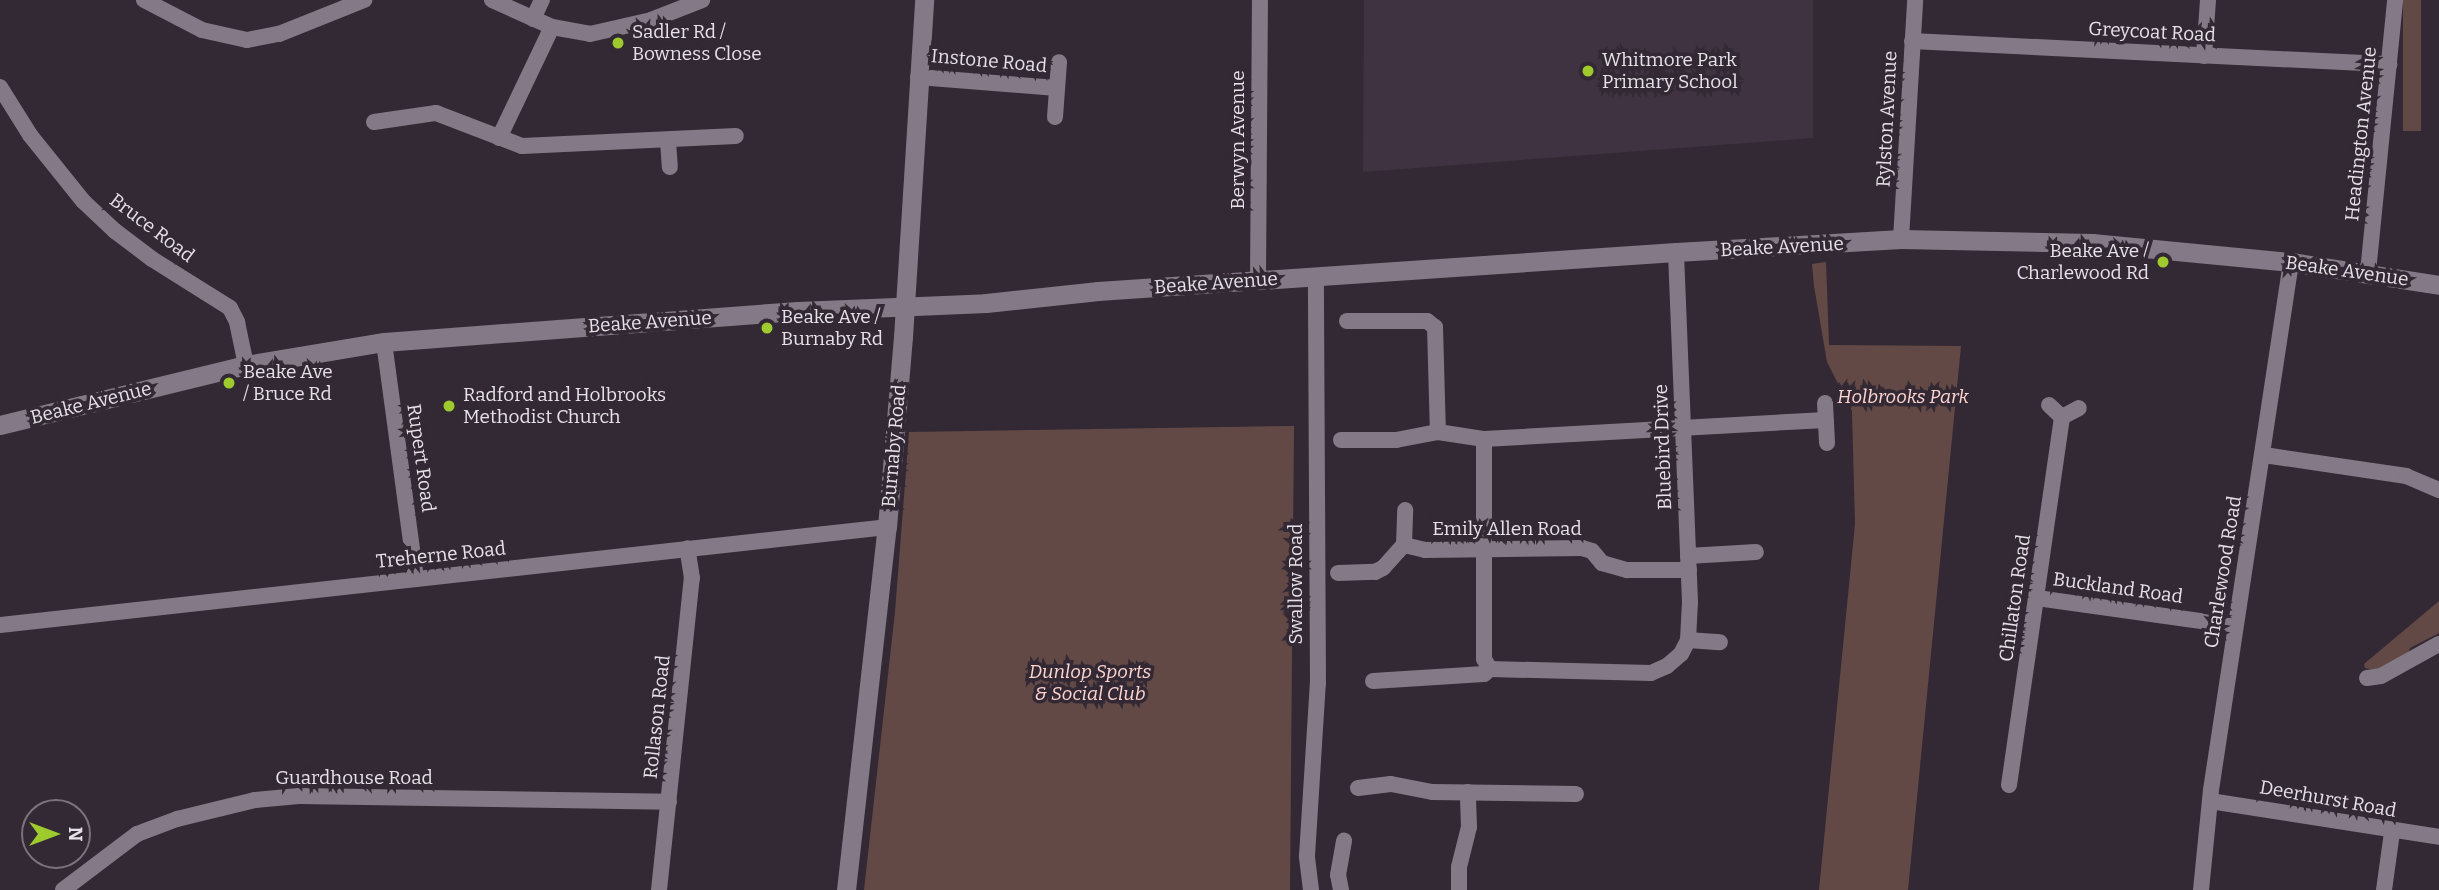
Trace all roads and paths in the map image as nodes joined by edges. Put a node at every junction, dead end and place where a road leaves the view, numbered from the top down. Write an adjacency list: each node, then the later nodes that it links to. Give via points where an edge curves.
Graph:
1 (144, 0): 2 (street, via 211,33 247,40 279,34)
2 (364, 0)
3 (492, 0): 11 (street)
4 (542, 0): 11 (street)
5 (702, 0): 12 (street, via 609,32 579,33)
6 (924, 0): 17 (street, Burnaby Road)
7 (1260, 0): 31 (street, Berwyn Avenue)
8 (1915, 0): 13 (street, Rylston Avenue)
9 (2208, 0): 14 (street)
10 (2395, 0): 16 (street, Headington Avenue)
11 (533, 19): 12 (street)
12 (552, 27): 23 (street)
13 (1912, 41): 14 (street, Greycoat Road); 26 (street, Rylston Avenue)
14 (2204, 56): 16 (street, Greycoat Road)
15 (1059, 62): 19 (street, Instone Road)
16 (2389, 64): 29 (street, Headington Avenue)
17 (918, 76): 19 (street, Instone Road); 33 (street, Burnaby Road)
18 (0, 87): 36 (street, Bruce Road, via 30,135 83,201 152,259 230,308)
19 (1057, 88): 20 (street, Instone Road)
20 (1055, 117)
21 (374, 122): 23 (street, via 436,113)
22 (736, 136): 24 (street)
23 (499, 138): 24 (street, via 522,146)
24 (668, 141): 25 (street)
25 (670, 167)
26 (1901, 240): 27 (street, Beake Avenue); 28 (street, Beake Avenue, via 2092,243)
27 (1676, 252): 30 (street, Beake Avenue); 43 (street, Bluebird Drive)
28 (2291, 262): 29 (street, Beake Avenue); 48 (street, Charlewood Road)
29 (2368, 272): 32 (street, Beake Avenue)
30 (1316, 278): 31 (street, Beake Avenue); 80 (street, Swallow Road, via 1318,683 1307,856)
31 (1258, 280): 33 (street, Beake Avenue)
32 (2439, 285)
33 (905, 307): 35 (street, Beake Avenue); 51 (street, Burnaby Road)
34 (1347, 321): 44 (street, via 1427,321 1435,327)
35 (384, 342): 36 (street, Beake Avenue); 58 (street, Rupert Road)
36 (246, 365): 42 (street, Beake Avenue)
37 (1825, 403): 41 (street)
38 (2049, 405): 40 (street)
39 (2079, 408): 40 (street)
40 (2062, 417): 59 (street, Chillaton Road)
41 (1825, 420): 43 (street); 47 (street)
42 (0, 425)
43 (1684, 427): 45 (street); 56 (street, Bluebird Drive)
44 (1438, 432): 45 (street); 46 (street, via 1396,440)
45 (1484, 439): 54 (street)
46 (1341, 440)
47 (1827, 443)
48 (2264, 455): 49 (street, via 2406,476); 61 (street, Charlewood Road)
49 (2439, 490)
50 (1405, 510): 52 (street, Emily Allen Road)
51 (887, 527): 53 (street, Treherne Road); 79 (street, Burnaby Road)
52 (1404, 545): 54 (street, Emily Allen Road, via 1425,550); 57 (street, Emily Allen Road, via 1375,572)
53 (687, 548): 58 (street, Treherne Road); 73 (street, Rollason Road, via 692,578)
54 (1483, 550): 56 (street, Emily Allen Road, via 1582,548 1592,551 1602,563 1627,570); 65 (street, via 1484,659)
55 (1756, 552): 56 (street, Emily Allen Road)
56 (1688, 563): 62 (street, Bluebird Drive)
57 (1338, 573)
58 (416, 579): 60 (street, Treherne Road)
59 (2037, 598): 61 (street, Buckland Road); 68 (street, Chillaton Road)
60 (0, 625)
61 (2235, 626): 72 (street, Charlewood Road)
62 (1688, 640): 63 (street); 65 (street, via 1672,662 1651,673)
63 (1720, 642)
64 (2439, 644): 66 (street, via 2381,676)
65 (1490, 669): 67 (street, via 1484,674)
66 (2367, 678)
67 (1373, 681)
68 (2009, 785)
69 (1358, 788): 70 (street, via 1391,784 1432,792)
70 (1468, 792): 71 (street); 82 (street, via 1469,827 1459,867)
71 (1576, 794)
72 (2210, 801): 74 (street, Deerhurst Road); 83 (street, Charlewood Road)
73 (669, 803): 77 (street, Guardhouse Road, via 299,796 255,800 137,834); 78 (street, Rollason Road)
74 (2392, 832): 75 (street, Deerhurst Road); 84 (street)
75 (2439, 837)
76 (1344, 841): 81 (street, via 1338,874)
77 (63, 890)
78 (659, 890)
79 (846, 890)
80 (1311, 890)
81 (1341, 890)
82 (1459, 890)
83 (2201, 890)
84 (2384, 890)

